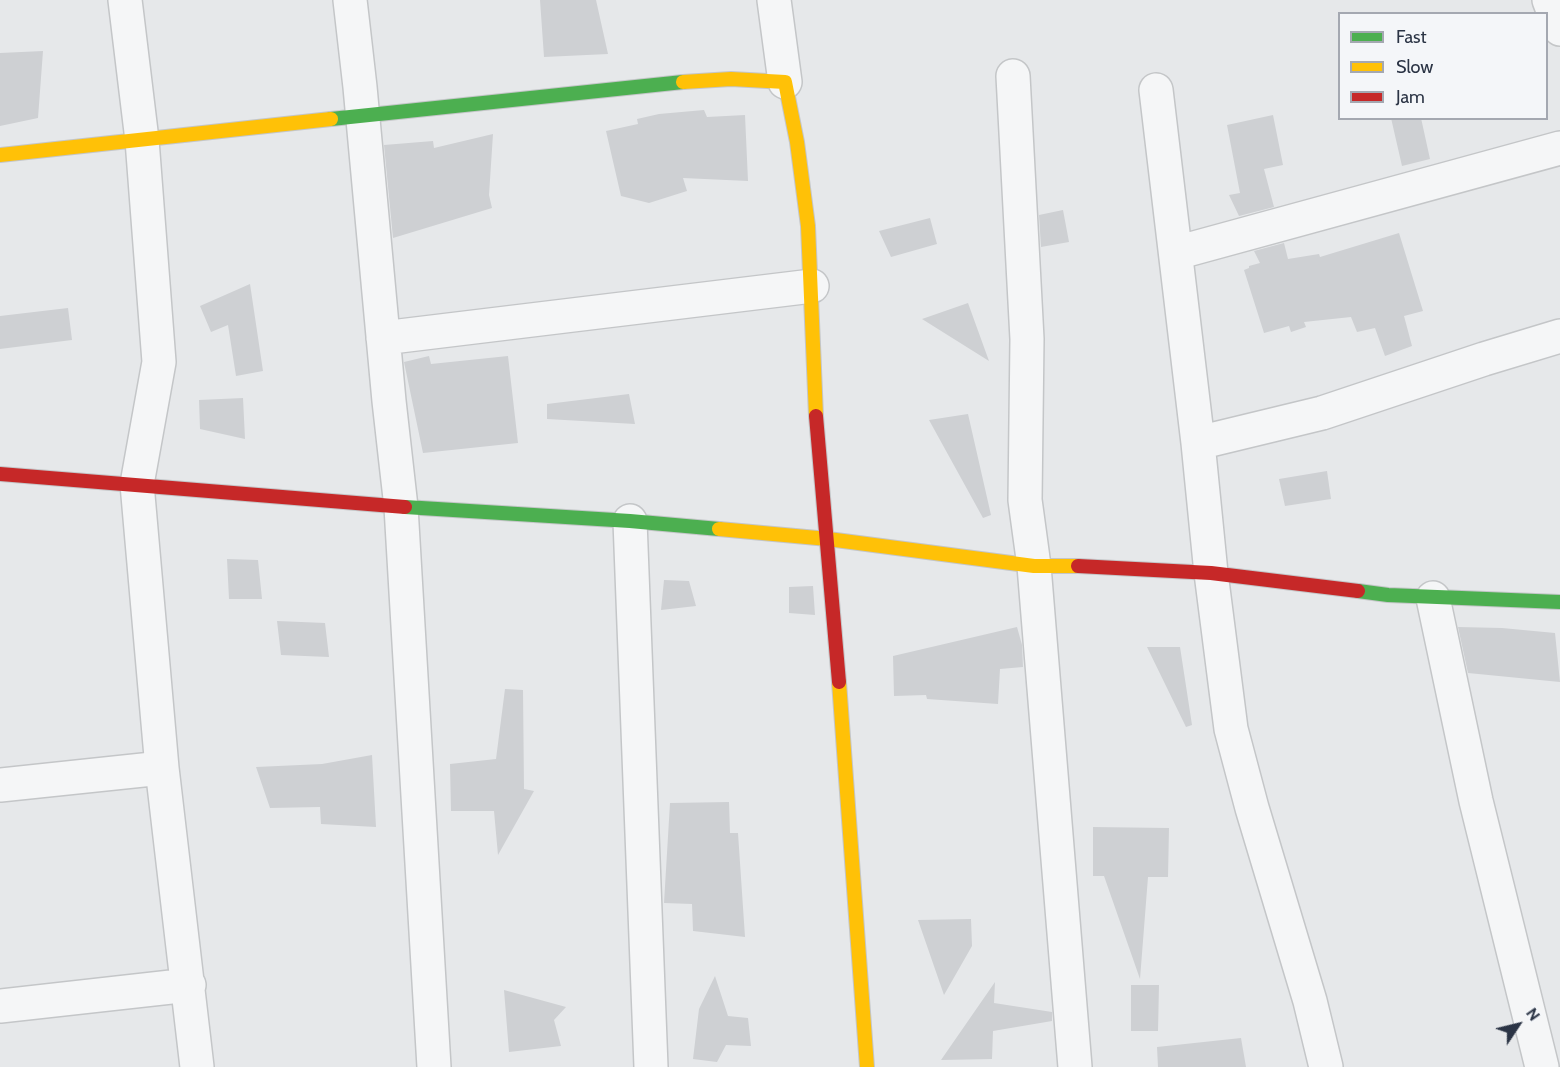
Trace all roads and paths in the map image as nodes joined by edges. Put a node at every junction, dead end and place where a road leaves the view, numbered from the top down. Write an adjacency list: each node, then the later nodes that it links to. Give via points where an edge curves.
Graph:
1 (125, 0): 10 (street)
2 (350, 0): 9 (street)
3 (774, 0): 7 (street)
4 (1549, 0): 5 (street)
5 (1560, 29)
6 (1013, 76): 23 (street, via 1027,339 1025,500)
7 (785, 82): 9 (street, via 731,79 665,83); 14 (street, via 797,142)
8 (1156, 90): 13 (street)
9 (363, 116): 10 (street); 16 (street)
10 (142, 140): 12 (street); 19 (street, via 159,362)
11 (1560, 148): 13 (street)
12 (0, 155)
13 (1176, 253): 17 (street)
14 (812, 286): 16 (street); 22 (street, via 817,428)
15 (1560, 336): 17 (street, via 1322,413)
16 (383, 338): 20 (street)
17 (1198, 443): 24 (street)
18 (0, 474): 19 (street)
19 (136, 484): 20 (street); 27 (street)
20 (401, 507): 21 (street); 32 (street)
21 (630, 521): 22 (street); 33 (street)
22 (828, 539): 23 (street); 34 (street)
23 (1034, 566): 24 (street); 35 (street)
24 (1211, 573): 25 (street); 36 (street, via 1231,729)
25 (1433, 598): 26 (street); 37 (street, via 1476,801)
26 (1560, 602)
27 (162, 768): 28 (street); 29 (street)
28 (0, 785)
29 (189, 985): 30 (street); 31 (street)
30 (0, 1006)
31 (197, 1067)
32 (434, 1067)
33 (651, 1067)
34 (867, 1067)
35 (1075, 1067)
36 (1326, 1067)
37 (1542, 1067)

